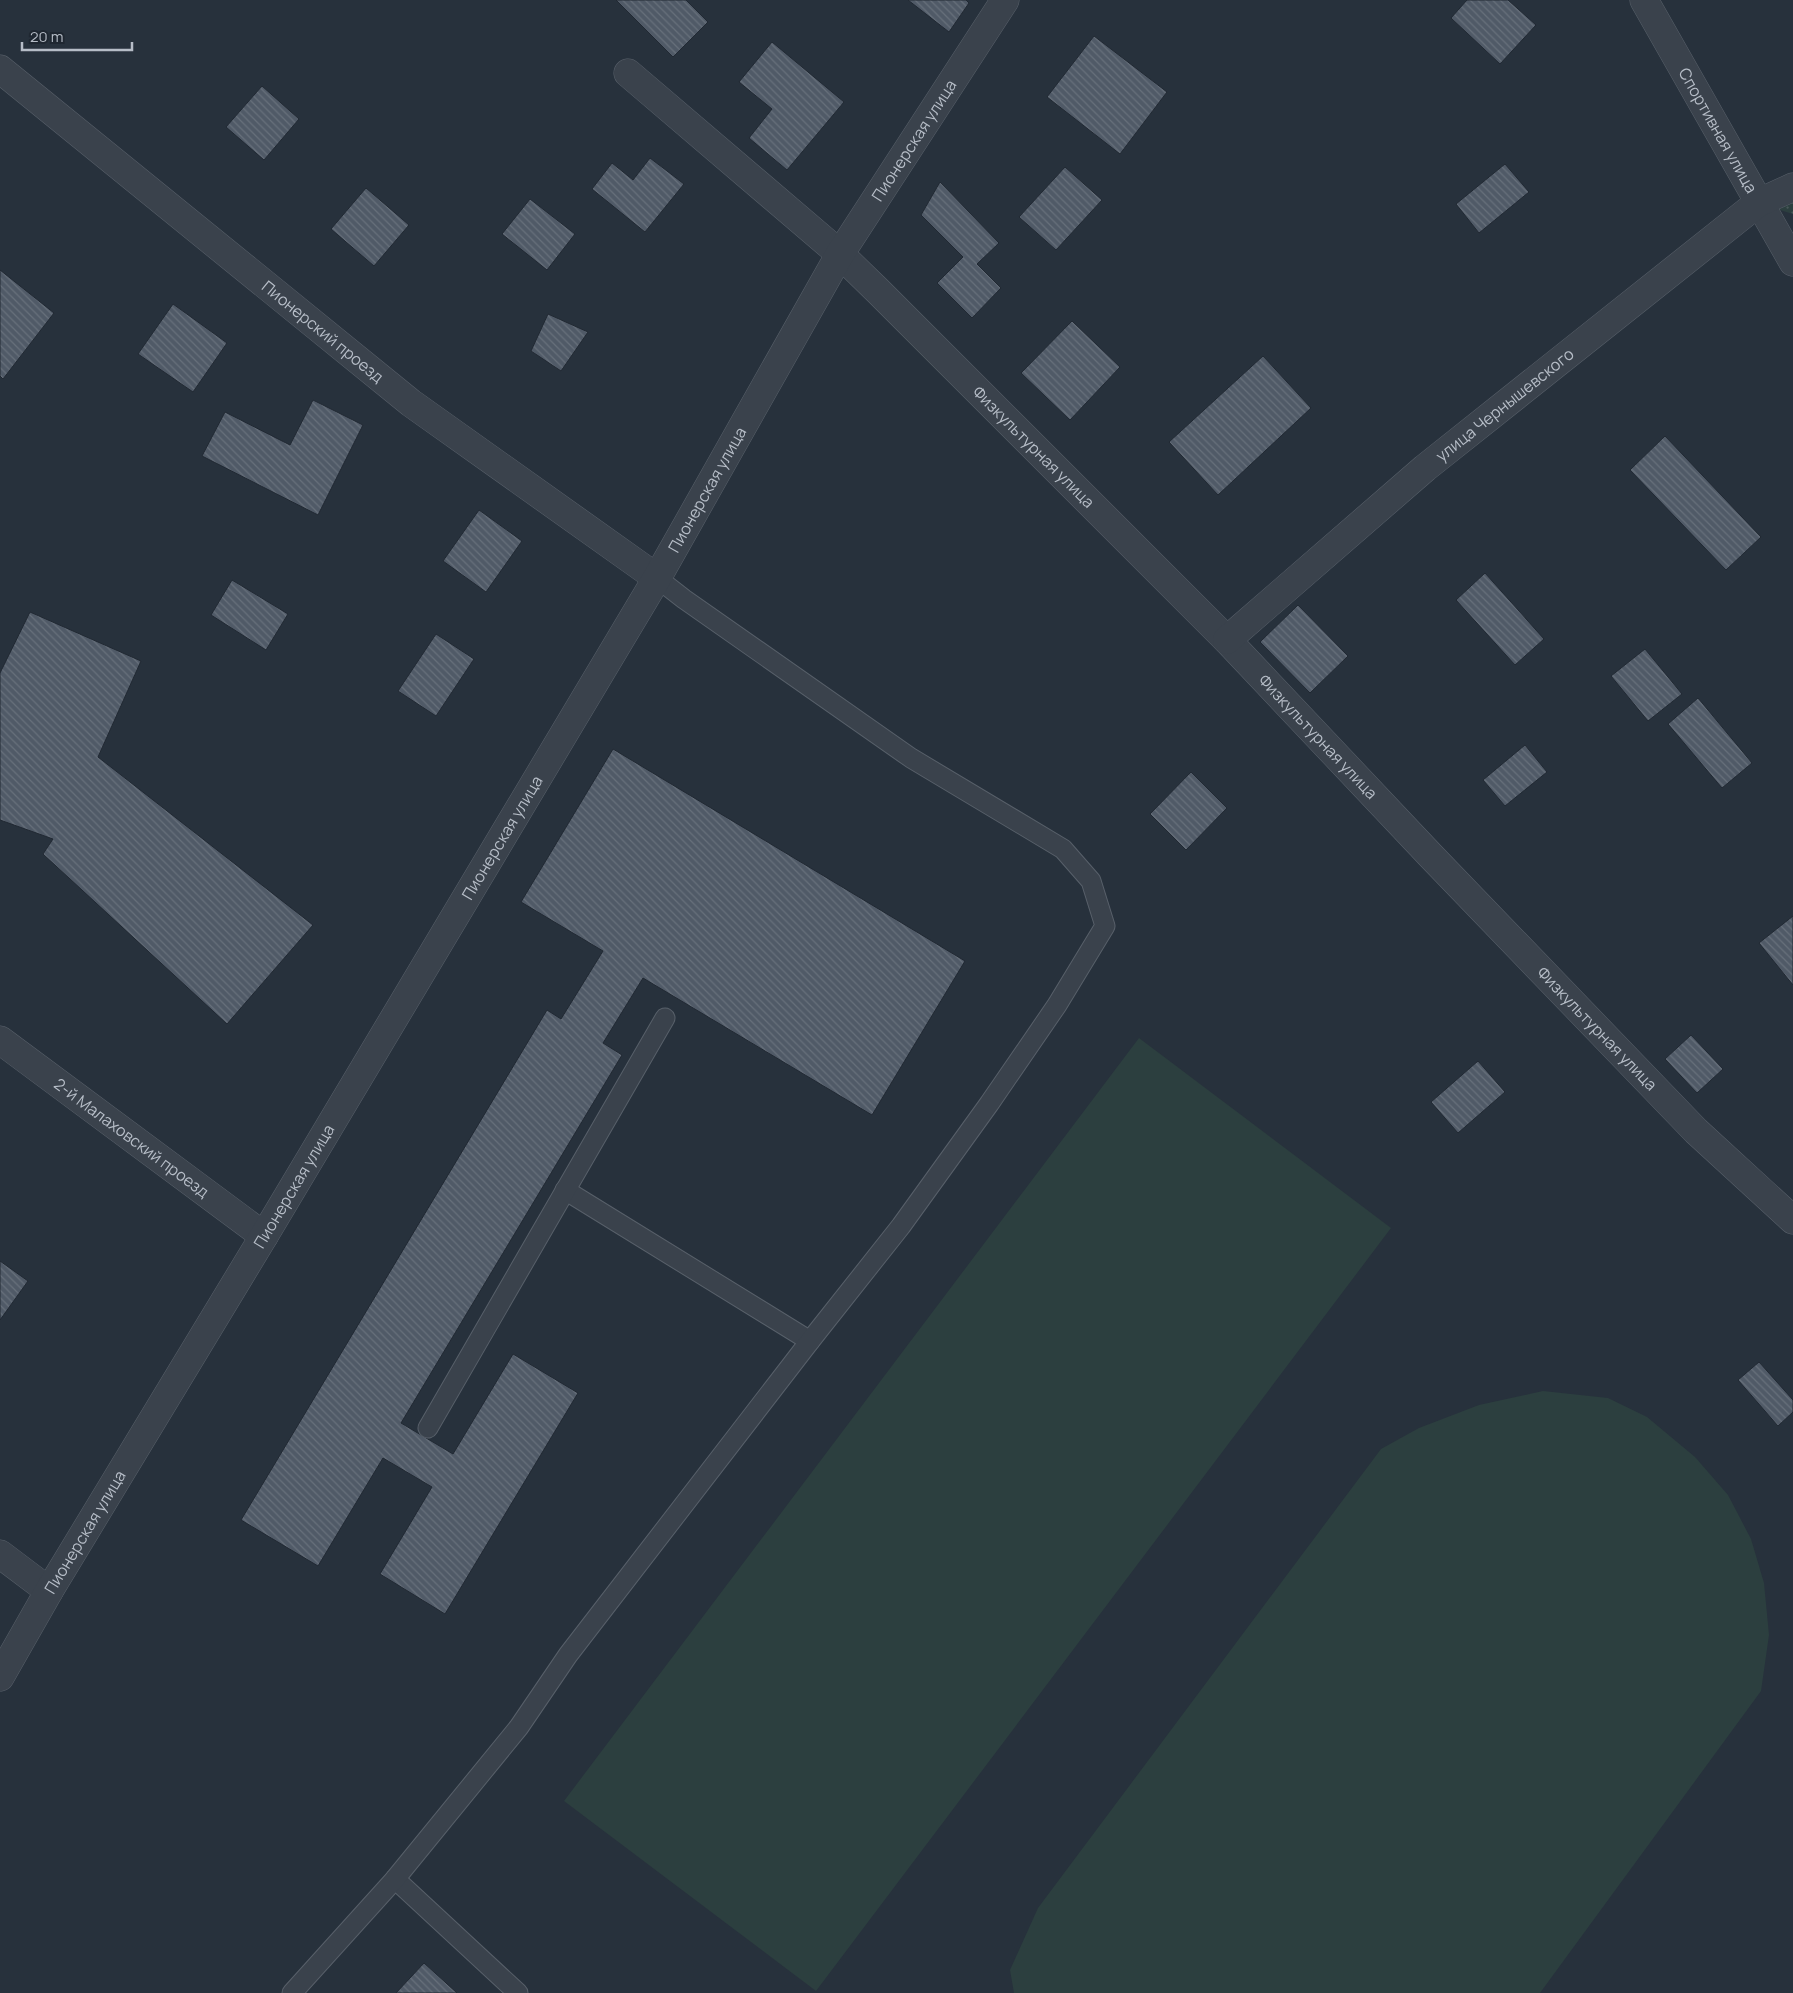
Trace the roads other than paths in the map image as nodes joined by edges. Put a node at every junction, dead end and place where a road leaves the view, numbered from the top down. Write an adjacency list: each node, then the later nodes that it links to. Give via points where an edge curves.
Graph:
1 (1005, 0): 7 (street, Пионерская улица)
2 (1644, 0): 6 (street, Спортивная улица)
3 (0, 69): 9 (street, Пионерский проезд, via 411,404)
4 (628, 73): 7 (street, Физкультурная улица)
5 (1793, 186): 6 (street, улица Чернышевского)
6 (1758, 204): 8 (street, Спортивная улица); 10 (street, улица Чернышевского, via 1425,468)
7 (840, 254): 9 (street, Пионерская улица); 10 (street, Физкультурная улица)
8 (1793, 262)
9 (657, 578): 15 (street, Пионерская улица); 16 (lane, via 911,758 1063,849 1091,882 1105,926 1057,1005 989,1104 901,1226)
10 (1227, 640): 14 (street, Физкультурная улица, via 1689,1124)
11 (665, 1018): 13 (lane)
12 (0, 1040): 15 (street, 2-й Малаховский проезд)
13 (565, 1190): 16 (lane); 17 (lane)
14 (1793, 1220)
15 (264, 1236): 19 (street, Пионерская улица)
16 (810, 1341): 21 (lane, via 568,1655 519,1727)
17 (428, 1428)
18 (0, 1554): 19 (street)
19 (49, 1591): 20 (street, Пионерская улица)
20 (0, 1677)
21 (395, 1879): 22 (lane); 23 (lane)
22 (292, 1993)
23 (518, 1993)

